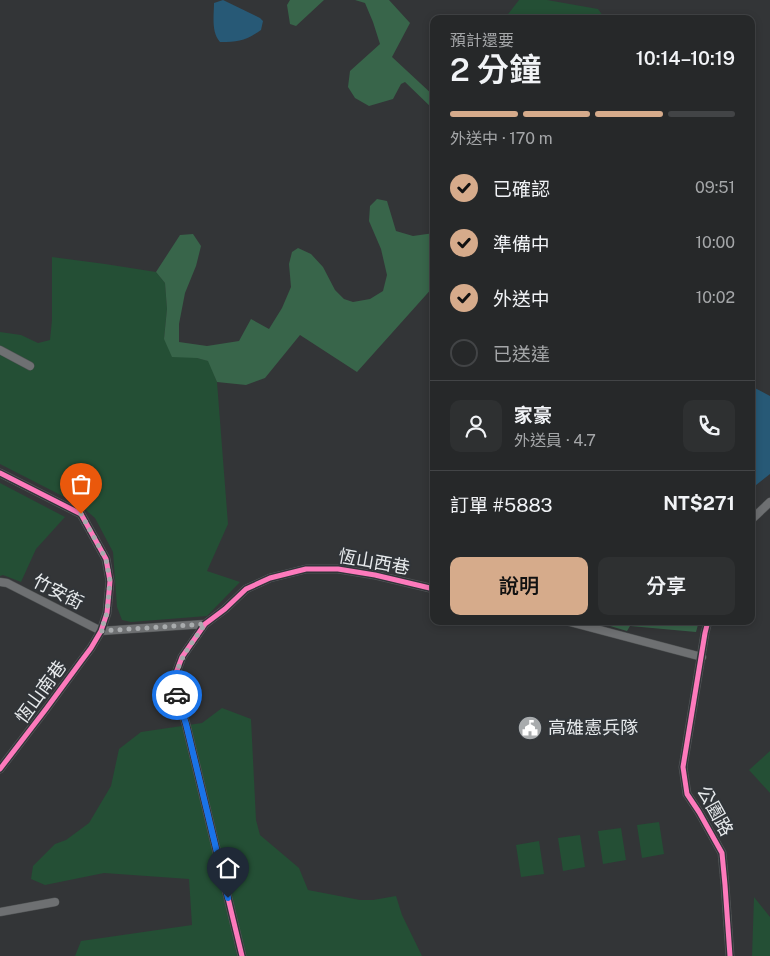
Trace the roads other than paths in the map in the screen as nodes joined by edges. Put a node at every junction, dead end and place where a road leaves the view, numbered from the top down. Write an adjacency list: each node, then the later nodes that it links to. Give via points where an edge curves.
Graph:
1 (0, 350): 2 (street)
2 (30, 366)
3 (0, 473): 11 (street, 恆山南巷, via 81,514 106,559 110,581 107,613)
4 (770, 502): 5 (street)
5 (755, 516)
6 (0, 582): 11 (street, 竹安街)
7 (430, 588): 8 (street, 恆山西巷, via 375,574 306,568 246,589)
8 (205, 624): 11 (street); 16 (street, via 182,657 175,689)
9 (581, 625): 12 (street)
10 (707, 625): 12 (street, 公園路)
11 (101, 631): 13 (street, 恆山南巷)
12 (702, 657): 17 (street, 公園路, via 682,767 687,794 722,852)
13 (0, 769)
14 (55, 902): 15 (street)
15 (0, 912)
16 (242, 956)
17 (730, 956)

